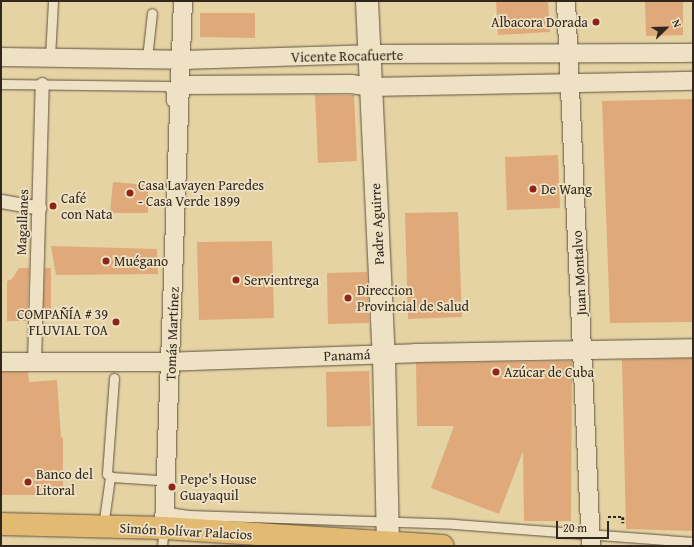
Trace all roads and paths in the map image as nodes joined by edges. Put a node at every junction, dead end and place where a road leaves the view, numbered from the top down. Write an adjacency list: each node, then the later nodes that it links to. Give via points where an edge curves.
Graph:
1 (53, 1): 10 (lane)
2 (183, 1): 12 (street, Tomás Martínez)
3 (367, 1): 7 (main road, Padre Aguirre)
4 (566, 1): 8 (street, Juan Montalvo)
5 (152, 13): 11 (lane)
6 (693, 53): 8 (street, Vicente Rocafuerte)
7 (369, 54): 8 (street, Vicente Rocafuerte); 12 (street, Vicente Rocafuerte); 18 (main road, Padre Aguirre)
8 (568, 54): 14 (street, Juan Montalvo)
9 (1, 57): 10 (street, Vicente Rocafuerte)
10 (50, 57): 11 (street, Vicente Rocafuerte)
11 (147, 58): 12 (street, Vicente Rocafuerte)
12 (182, 60): 17 (street, Tomás Martínez)
13 (693, 81): 14 (street, Vicente Rocafuerte)
14 (570, 83): 18 (street, Vicente Rocafuerte); 22 (street, Juan Montalvo)
15 (1, 84): 16 (lane)
16 (42, 84): 20 (street, Magallanes); 26 (lane, via 154,85 168,86 172,91)
17 (182, 85): 18 (street, Vicente Rocafuerte, via 351,84); 26 (street, Tomás Martínez)
18 (370, 87): 23 (main road, Padre Aguirre)
19 (1, 201): 20 (street)
20 (39, 208): 25 (street, Magallanes)
21 (693, 348): 22 (street, Panamá)
22 (582, 349): 23 (street, Panamá); 34 (street, Juan Montalvo)
23 (384, 354): 26 (street, Panamá); 33 (main road, Padre Aguirre)
24 (1, 362): 25 (street, Panamá)
25 (34, 362): 26 (street, Panamá)
26 (167, 362): 29 (lane); 32 (street, Tomás Martínez)
27 (114, 378): 28 (lane, via 106,472)
28 (110, 477): 29 (lane); 31 (lane)
29 (158, 480): 32 (lane, via 158,509)
30 (1, 524): 31 (main road, Simón Bolívar Palacios)
31 (103, 527): 32 (main road, Simón Bolívar Palacios)
32 (164, 529): 33 (main road, Simón Bolívar Palacios)
33 (389, 532): 34 (lane); 36 (main road, Simón Bolívar Palacios)
34 (591, 540): 35 (lane)
35 (693, 542)
36 (442, 546)

